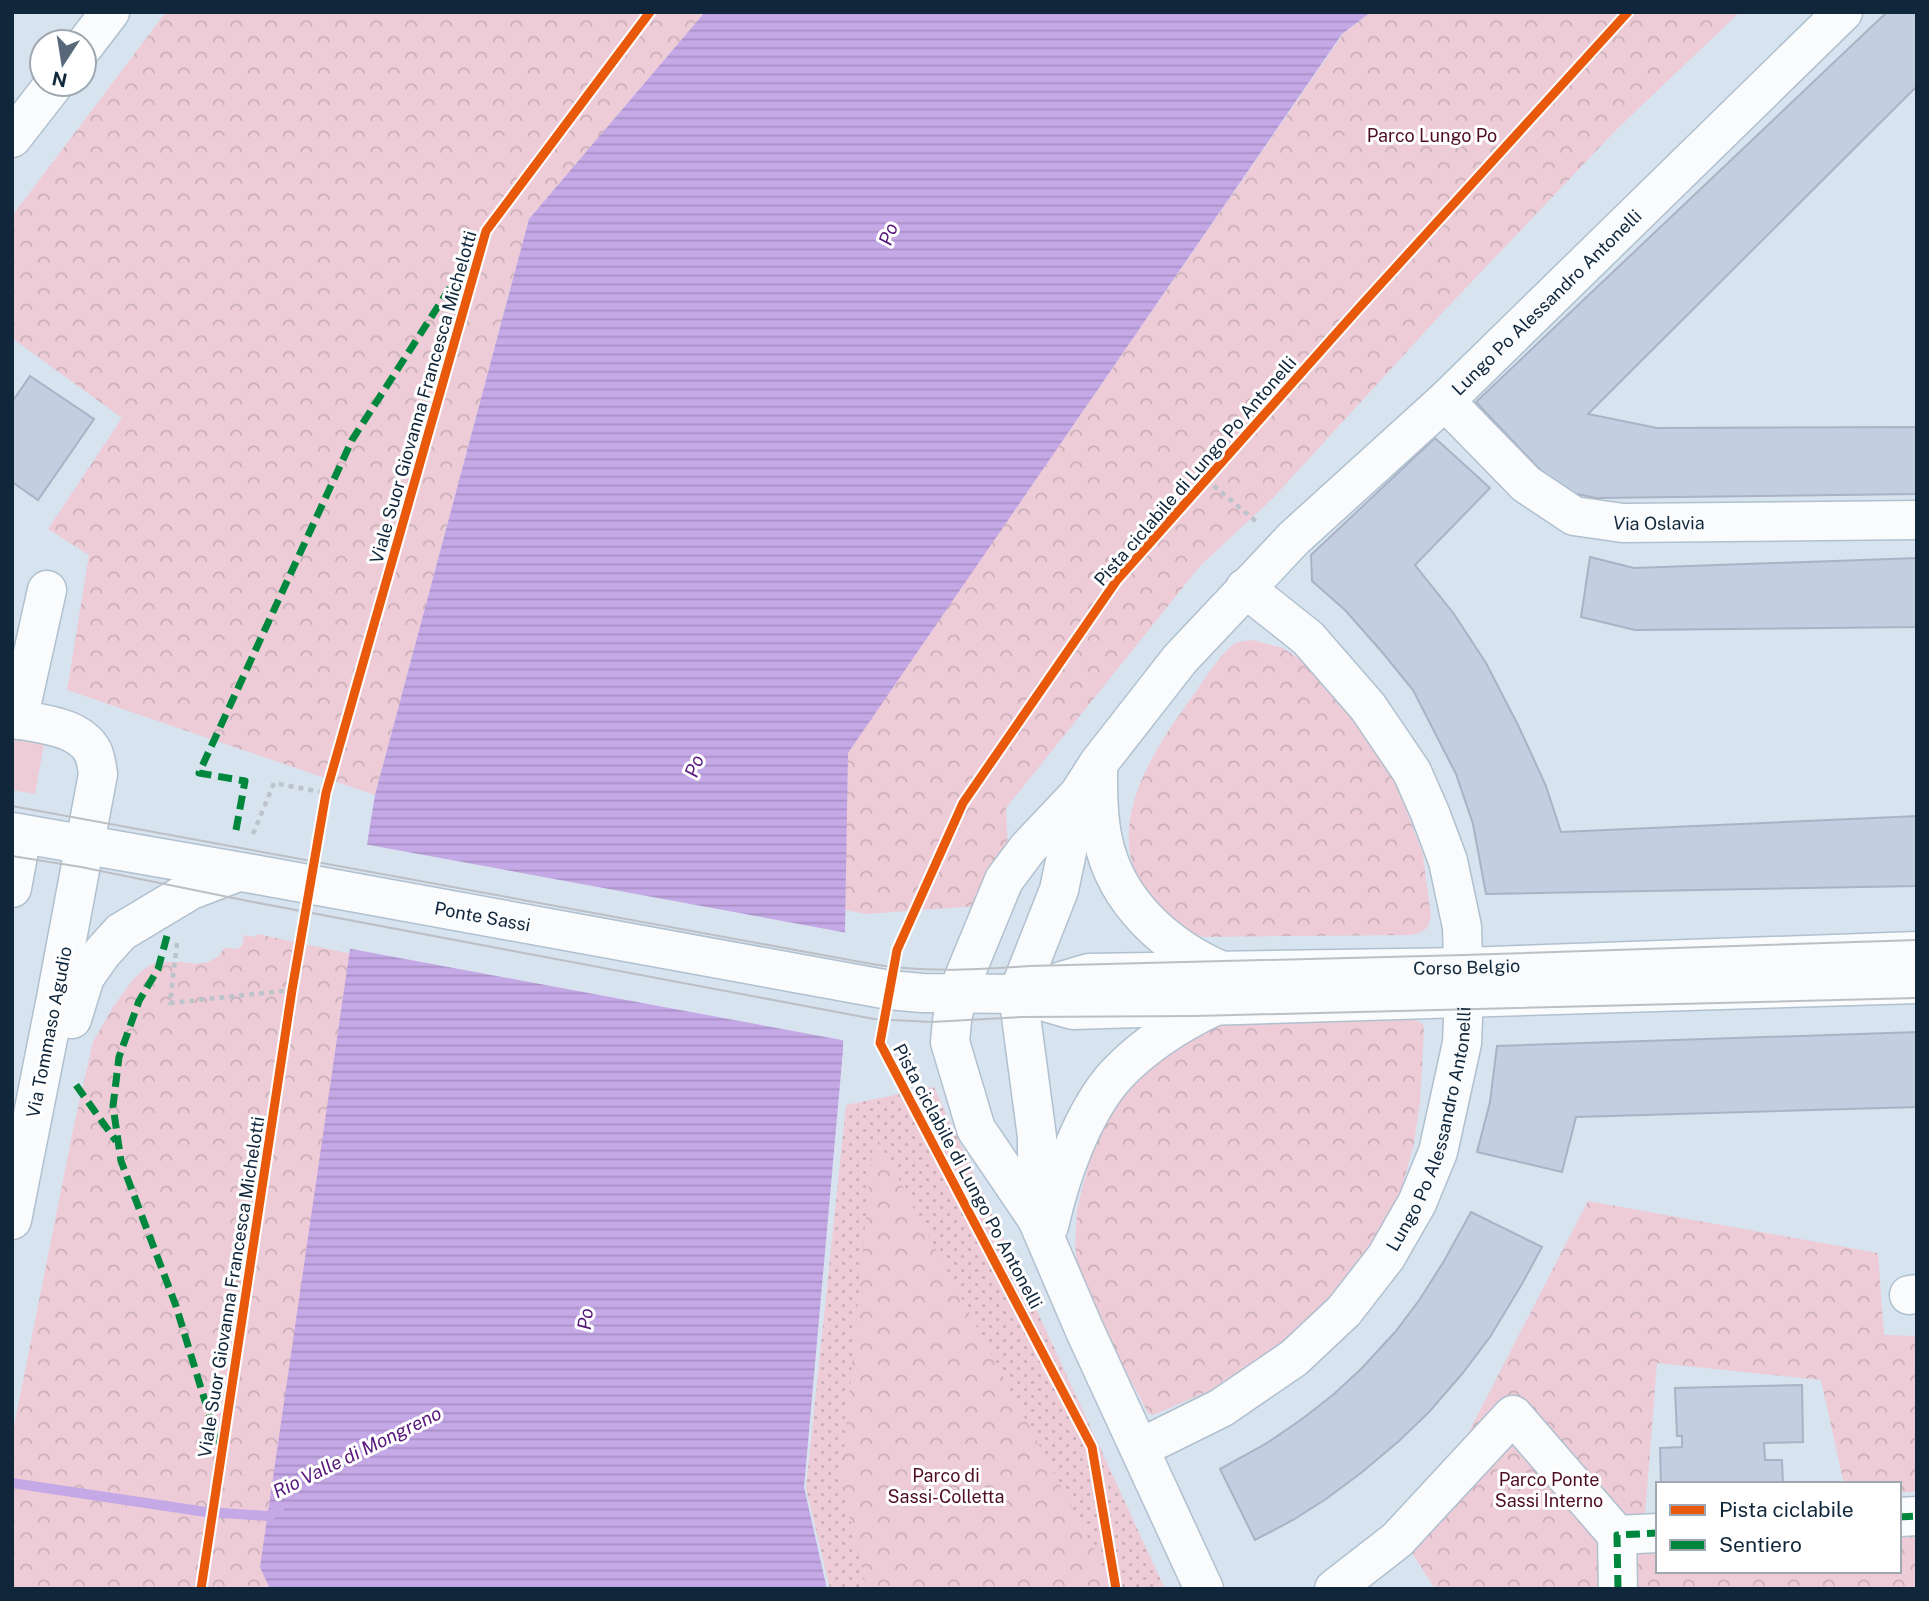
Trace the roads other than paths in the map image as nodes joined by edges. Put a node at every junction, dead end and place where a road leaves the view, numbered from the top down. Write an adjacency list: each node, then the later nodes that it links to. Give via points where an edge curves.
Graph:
1 (110, 12): 3 (street)
2 (1843, 12): 6 (street, Lungo Po Alessandro Antonelli)
3 (98, 28)
4 (43, 98): 5 (street)
5 (12, 138)
6 (1445, 401): 7 (street, Via Oslavia, via 1526,484 1574,516 1623,523); 8 (street, Lungo Po Alessandro Antonelli)
7 (1917, 520)
8 (1245, 588): 11 (street, Lungo Po Alessandro Antonelli, via 1180,659); 17 (street, Lungo Po Alessandro Antonelli, via 1308,638 1368,707 1412,772 1448,861 1462,927)
9 (47, 590): 10 (street, Via Tommaso Agudio)
10 (15, 719): 13 (street, Via Tommaso Agudio, via 57,727 78,736 93,752 98,774)
11 (1088, 779): 20 (street, via 1098,804 1103,841 1121,886 1138,912 1200,962); 21 (street, Lungo Po Alessandro Antonelli, via 1004,880); 22 (street, Lungo Po Alessandro Antonelli, via 1059,890)
12 (17, 833): 13 (street); 15 (street)
13 (85, 845): 14 (street, Ponte Sassi); 23 (street, Via Tommaso Agudio)
14 (246, 873): 19 (street, Ponte Sassi); 23 (street, via 191,890 121,932 85,977 49,1130)
15 (12, 888)
16 (1917, 951): 17 (street, Corso Belgio)
17 (1464, 982): 18 (street, Corso Belgio); 20 (street, Corso Belgio); 25 (street, Lungo Po Alessandro Antonelli, via 1459,1059 1438,1152 1417,1203 1386,1257 1344,1311 1294,1358 1221,1408)
18 (1917, 984)
19 (880, 988): 21 (street, Corso Belgio)
20 (1220, 988): 22 (street, Corso Belgio, via 1073,1010); 24 (street, via 1195,1016 1146,1047 1096,1102)
21 (957, 994): 22 (street, Corso Belgio); 24 (street, Lungo Po Alessandro Antonelli, via 950,1042 976,1129)
22 (1018, 994): 24 (street, Lungo Po Alessandro Antonelli, via 1037,1137)
23 (12, 1221)
24 (1041, 1230): 25 (street, Lungo Po Alessandro Antonelli)
25 (1140, 1448): 28 (street, Lungo Po Alessandro Antonelli)
26 (1656, 1533): 27 (street)
27 (1618, 1535): 29 (street, via 1513,1415 1397,1540); 30 (street)
28 (1204, 1589)
29 (1334, 1589)
30 (1618, 1589)

